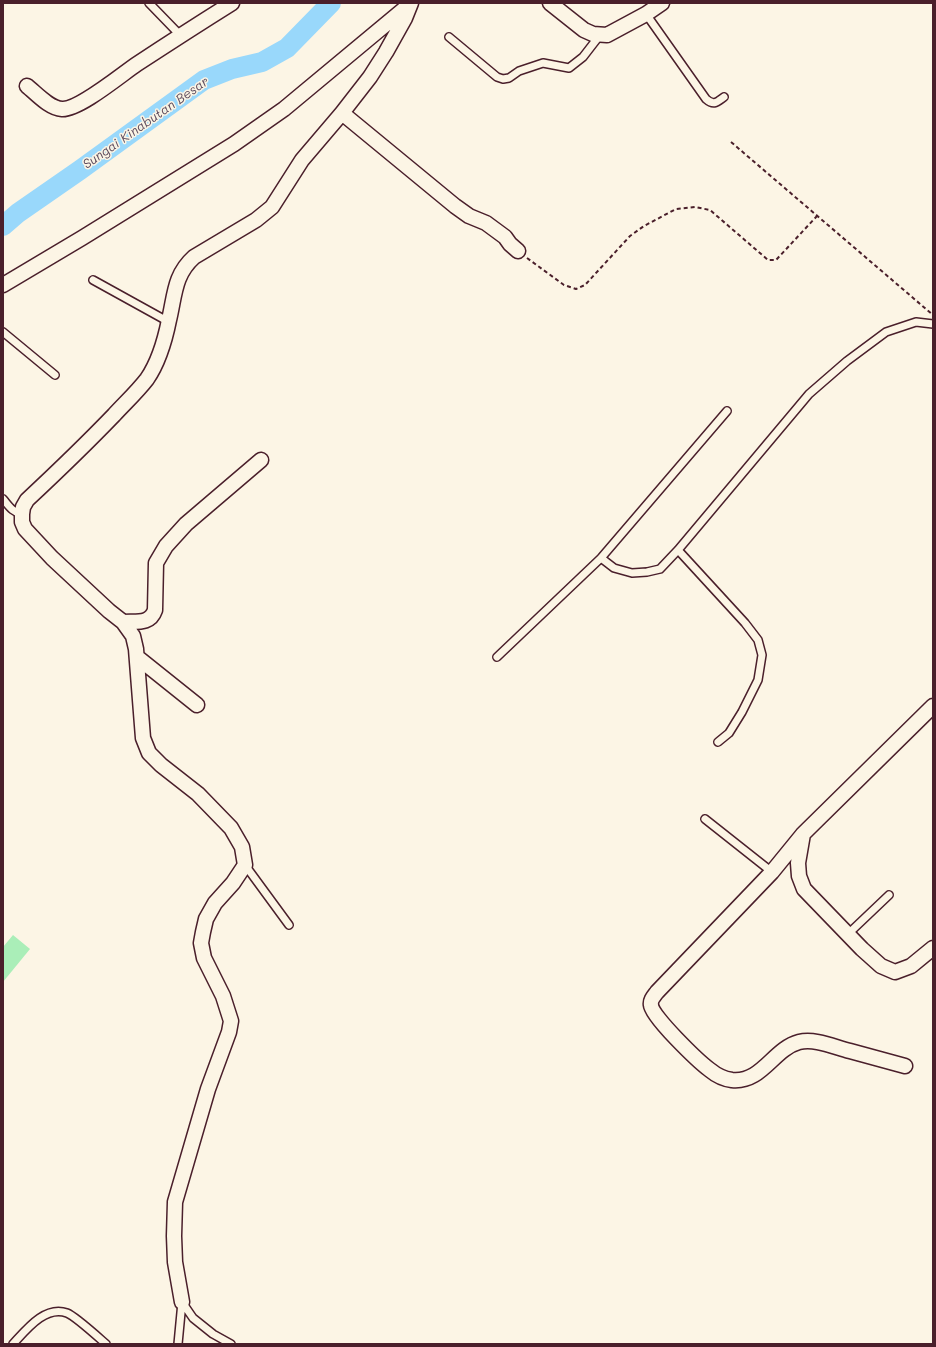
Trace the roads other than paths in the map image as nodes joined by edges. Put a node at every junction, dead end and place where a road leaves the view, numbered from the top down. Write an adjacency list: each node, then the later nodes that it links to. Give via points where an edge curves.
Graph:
1 (149, 3): 8 (lane)
2 (232, 3): 8 (street)
3 (411, 3): 12 (street, via 386,52); 15 (street, via 284,108 240,139)
4 (550, 3): 7 (street, via 584,30)
5 (662, 3): 6 (street)
6 (646, 14): 7 (street, via 618,30); 11 (lane, via 706,99 715,103)
7 (600, 35): 9 (lane, via 583,57 569,68 543,63 503,79 497,77)
8 (181, 36): 10 (street, via 73,106 63,109 54,106)
9 (449, 37)
10 (27, 86)
11 (724, 97)
12 (342, 113): 13 (street, via 455,206 469,216 486,223); 16 (street, via 302,160 272,207 187,264 177,282)
13 (518, 251)
14 (93, 280): 16 (lane)
15 (3, 285)
16 (169, 322): 23 (street, via 156,363 146,379 93,437 28,500)
17 (933, 324): 24 (lane, via 916,322 886,332 809,394)
18 (3, 332): 19 (lane)
19 (55, 376)
20 (727, 411): 25 (lane)
21 (261, 460): 26 (street, via 186,524 166,546 156,564 156,610 153,616 146,621)
22 (3, 498): 23 (lane, via 12,510)
23 (22, 514): 26 (street, via 25,529 98,602)
24 (678, 550): 25 (lane, via 660,569 647,572 632,573 614,568); 31 (lane, via 750,629 758,640 762,655 758,680 742,712 729,733)
25 (601, 558): 28 (lane)
26 (122, 622): 27 (street, via 133,636)
27 (137, 657): 29 (street); 34 (street, via 143,738 149,753 198,794 231,828 242,847)
28 (497, 657)
29 (197, 705)
30 (933, 706): 33 (street)
31 (718, 742)
32 (705, 819): 35 (lane)
33 (803, 834): 35 (street); 38 (street, via 798,864 804,889)
34 (245, 865): 37 (lane); 41 (street, via 215,903 206,919 201,943 204,958 223,996 231,1021 175,1202 175,1262)
35 (772, 872): 40 (street, via 657,992 650,1006 655,1016 709,1070 730,1079 747,1079 790,1045 811,1041)
36 (889, 895): 38 (lane)
37 (289, 925)
38 (848, 934): 39 (street, via 880,966 895,972)
39 (930, 955)
40 (906, 1066)
41 (182, 1302): 44 (lane); 45 (lane, via 193,1318)
42 (14, 1344): 43 (lane, via 38,1319 56,1311 68,1313)
43 (106, 1344)
44 (178, 1344)
45 (231, 1344)

